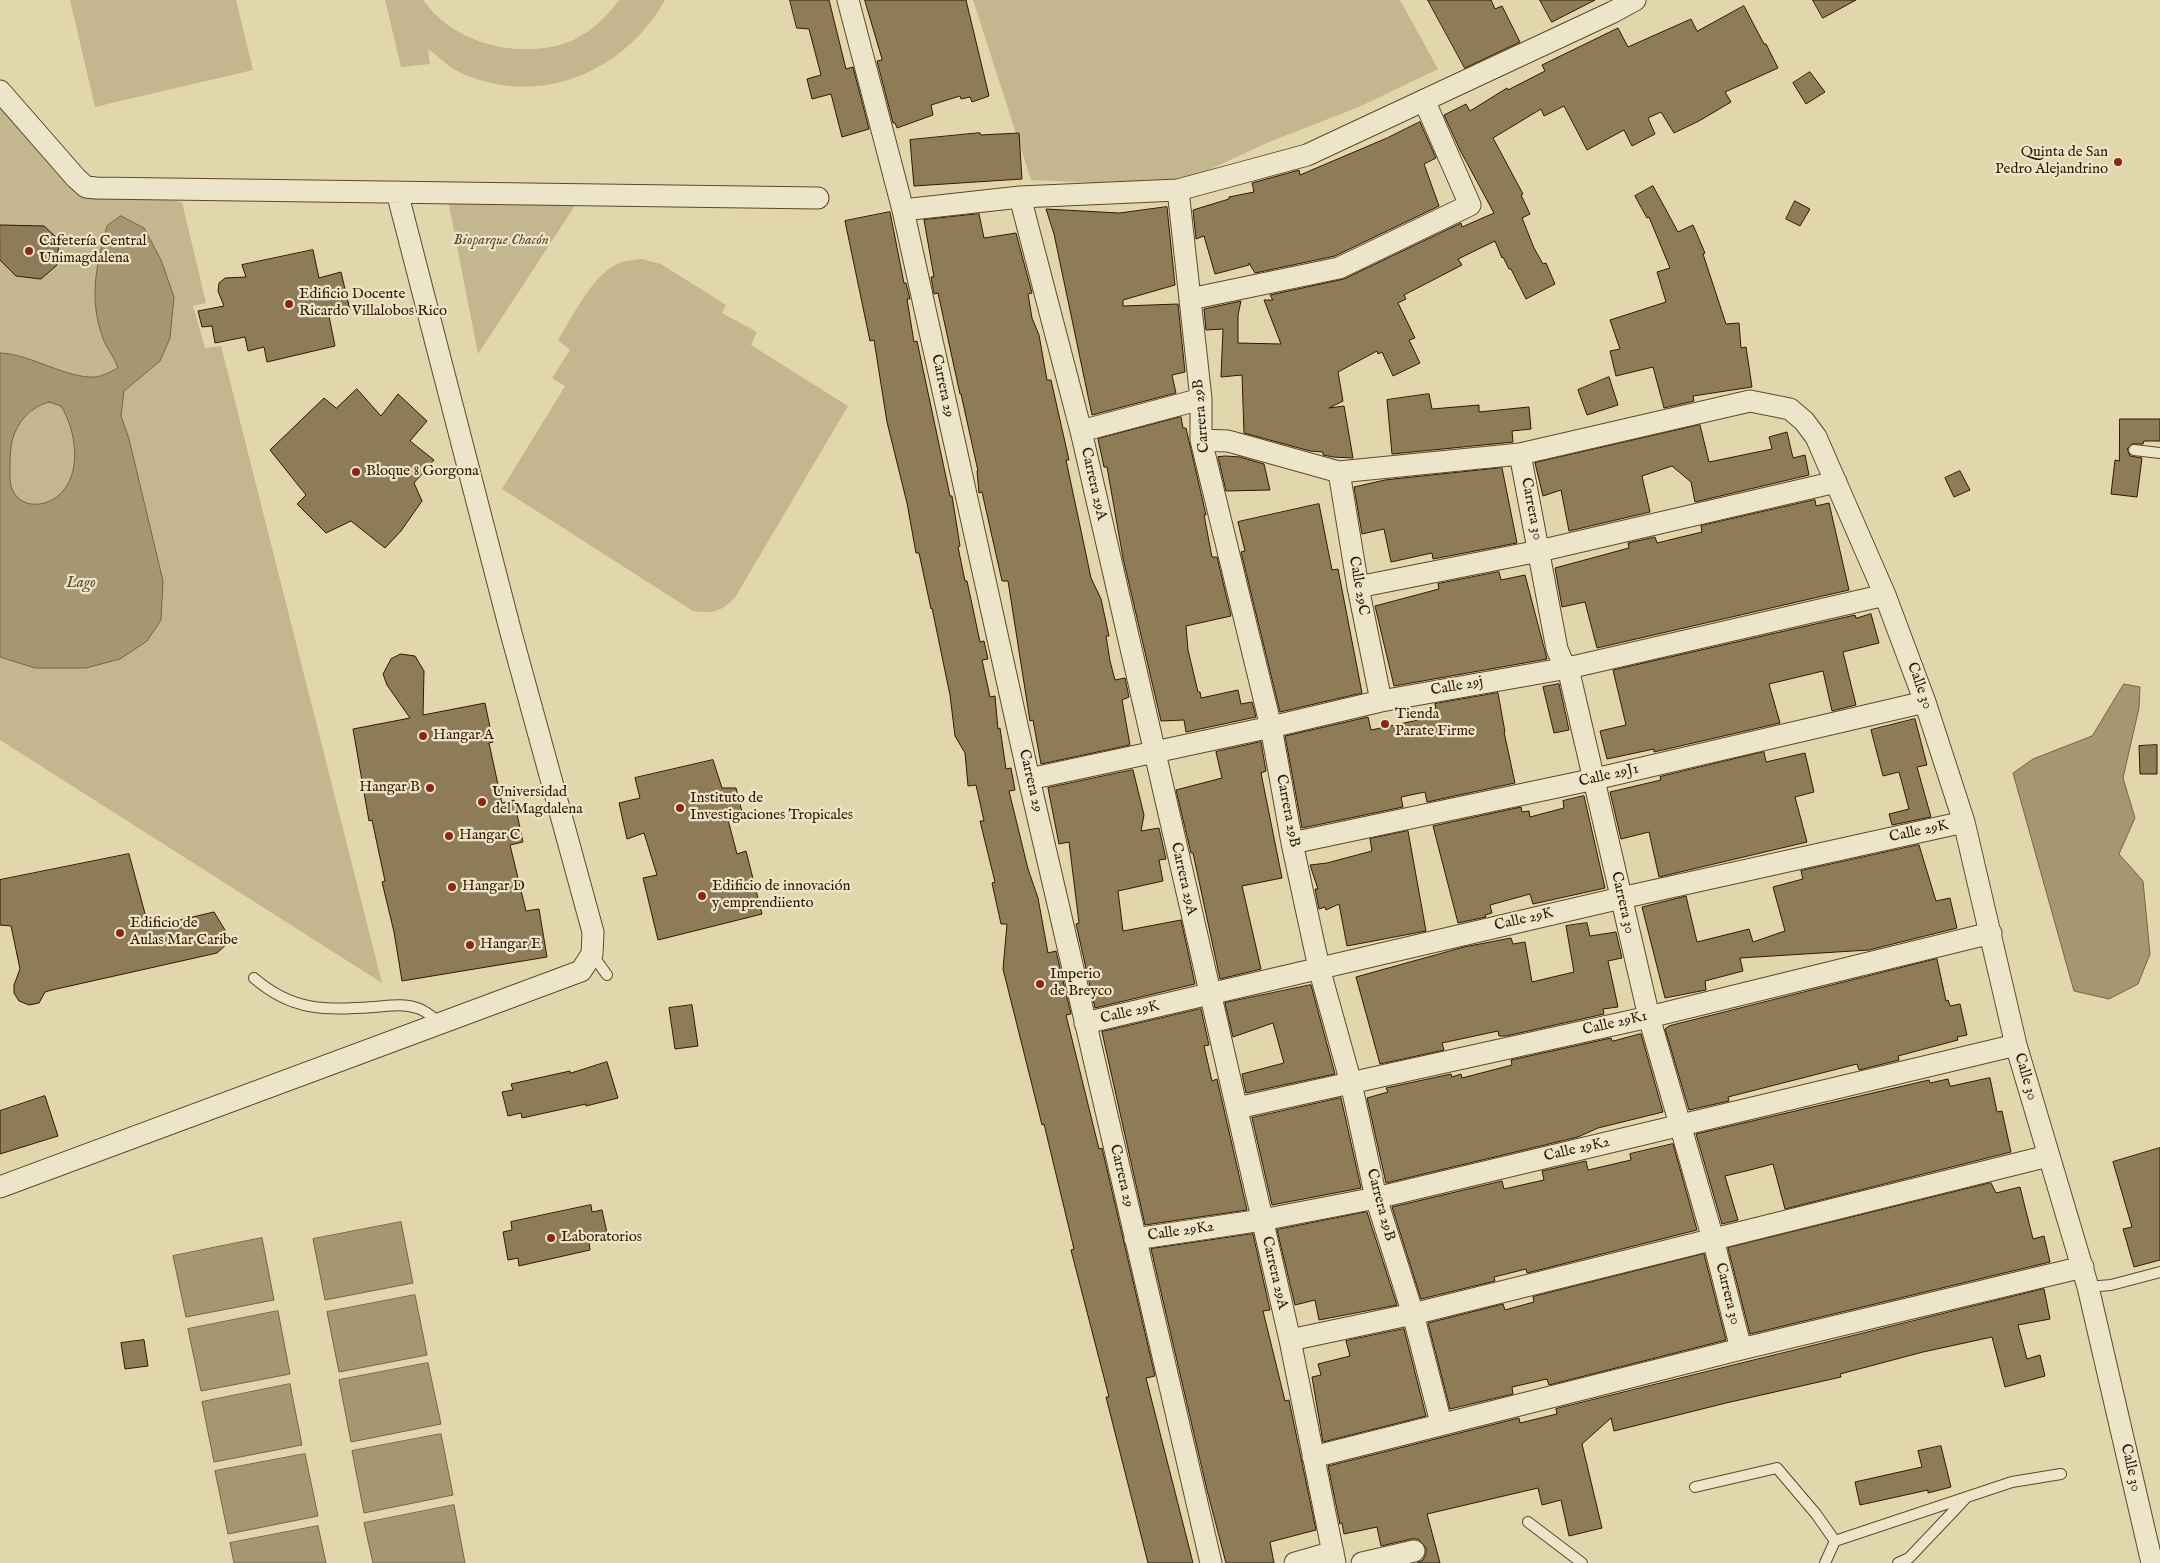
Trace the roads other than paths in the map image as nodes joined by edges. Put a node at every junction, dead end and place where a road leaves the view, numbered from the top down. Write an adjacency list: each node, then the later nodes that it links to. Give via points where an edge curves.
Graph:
1 (848, 0): 10 (street, Carrera 29)
2 (1635, 0): 3 (street)
3 (1610, 6): 5 (street)
4 (0, 91): 7 (street, via 86,187 108,190)
5 (1424, 100): 6 (street, via 1307,154); 11 (street, via 1470,205 1339,268)
6 (1178, 190): 8 (street); 11 (street, Carrera 29B)
7 (397, 192): 9 (street); 34 (street, via 511,633 593,932)
8 (1020, 197): 10 (street); 13 (street, Carrera 29A)
9 (818, 198)
10 (903, 210): 28 (street, Carrera 29)
11 (1190, 299): 12 (street, Carrera 29B)
12 (1201, 400): 13 (street); 14 (street, Carrera 29B)
13 (1081, 431): 27 (street, Carrera 29A)
14 (1201, 440): 18 (street, via 1228,441); 26 (street, Carrera 29B)
15 (2134, 450): 16 (lane)
16 (2160, 453)
17 (1520, 454): 18 (street, Calle 30); 19 (street, Calle 30, via 1750,401 1790,409 1804,421 1816,437); 20 (street, Carrera 30)
18 (1339, 472): 21 (street, Calle 29C)
19 (1836, 482): 20 (street); 22 (street, Calle 30)
20 (1539, 551): 21 (street); 23 (street, Carrera 30, via 1558,649)
21 (1358, 588): 24 (street, Calle 29C)
22 (1885, 595): 23 (street, Calle 29j); 25 (street, Calle 30)
23 (1568, 668): 24 (street, Calle 29j); 29 (street, Carrera 30)
24 (1381, 700): 26 (street, Calle 29j)
25 (1925, 702): 29 (street, Calle 29J1); 30 (street, Calle 30)
26 (1271, 728): 27 (street, Calle 29j); 31 (street, Carrera 29B)
27 (1154, 752): 28 (street, Calle 29j); 38 (street, Carrera 29A)
28 (1029, 779): 41 (street, Carrera 29)
29 (1595, 779): 31 (street, Calle 29J1); 32 (street, Carrera 30)
30 (1964, 822): 32 (street, Calle 29K); 33 (street, Calle 30)
31 (1292, 843): 35 (street, Carrera 29B)
32 (1621, 898): 35 (street, Calle 29K); 39 (street, Carrera 30)
33 (1991, 933): 39 (street, Calle 29K1); 42 (street, Calle 30)
34 (592, 954): 36 (lane); 40 (street, via 581,971)
35 (1319, 968): 38 (street, Calle 29K); 43 (street, Carrera 29B)
36 (606, 975)
37 (254, 978): 40 (lane, via 290,1002 317,1008 408,1006 424,1011)
38 (1211, 994): 41 (street, Calle 29K); 44 (street, Carrera 29A)
39 (1649, 1017): 43 (street, Calle 29K1); 45 (street, Carrera 30)
40 (439, 1022): 47 (street)
41 (1085, 1023): 50 (street, Carrera 29)
42 (2016, 1045): 45 (street, Calle 29K2); 46 (street, Calle 30)
43 (1351, 1083): 44 (street, Calle 29K1); 48 (street, Carrera 29B)
44 (1237, 1108): 49 (street, Carrera 29A)
45 (1680, 1126): 48 (street, Calle 29K2); 51 (street, Carrera 30)
46 (2048, 1156): 51 (street); 52 (street, Calle 30)
47 (0, 1187)
48 (1376, 1198): 49 (street, Calle 29K2); 55 (street, Carrera 29B)
49 (1262, 1220): 50 (street, Calle 29K2); 56 (street, Carrera 29A)
50 (1136, 1239): 67 (street, Carrera 29)
51 (1713, 1239): 55 (street); 57 (street, Carrera 30)
52 (2083, 1267): 54 (street, Calle 30); 57 (street)
53 (2160, 1272): 54 (lane, via 2111,1285)
54 (2088, 1287): 73 (street, Calle 30)
55 (1412, 1314): 56 (street); 58 (street, Carrera 29B)
56 (1290, 1340): 59 (street, Carrera 29A)
57 (1741, 1349): 58 (street)
58 (1442, 1423): 59 (street)
59 (1313, 1457): 66 (street, Carrera 29A)
60 (2061, 1474): 62 (lane, via 2012,1482)
61 (1695, 1487): 64 (lane, via 1777,1468)
62 (1967, 1497): 64 (lane); 72 (lane, via 1909,1558)
63 (1528, 1522): 70 (lane)
64 (1834, 1541): 71 (lane)
65 (1414, 1551): 69 (street)
66 (1334, 1558): 68 (street)
67 (1211, 1563)
68 (1295, 1563)
69 (1362, 1563)
70 (1582, 1563)
71 (1825, 1563)
72 (1898, 1563)
73 (2152, 1563)

